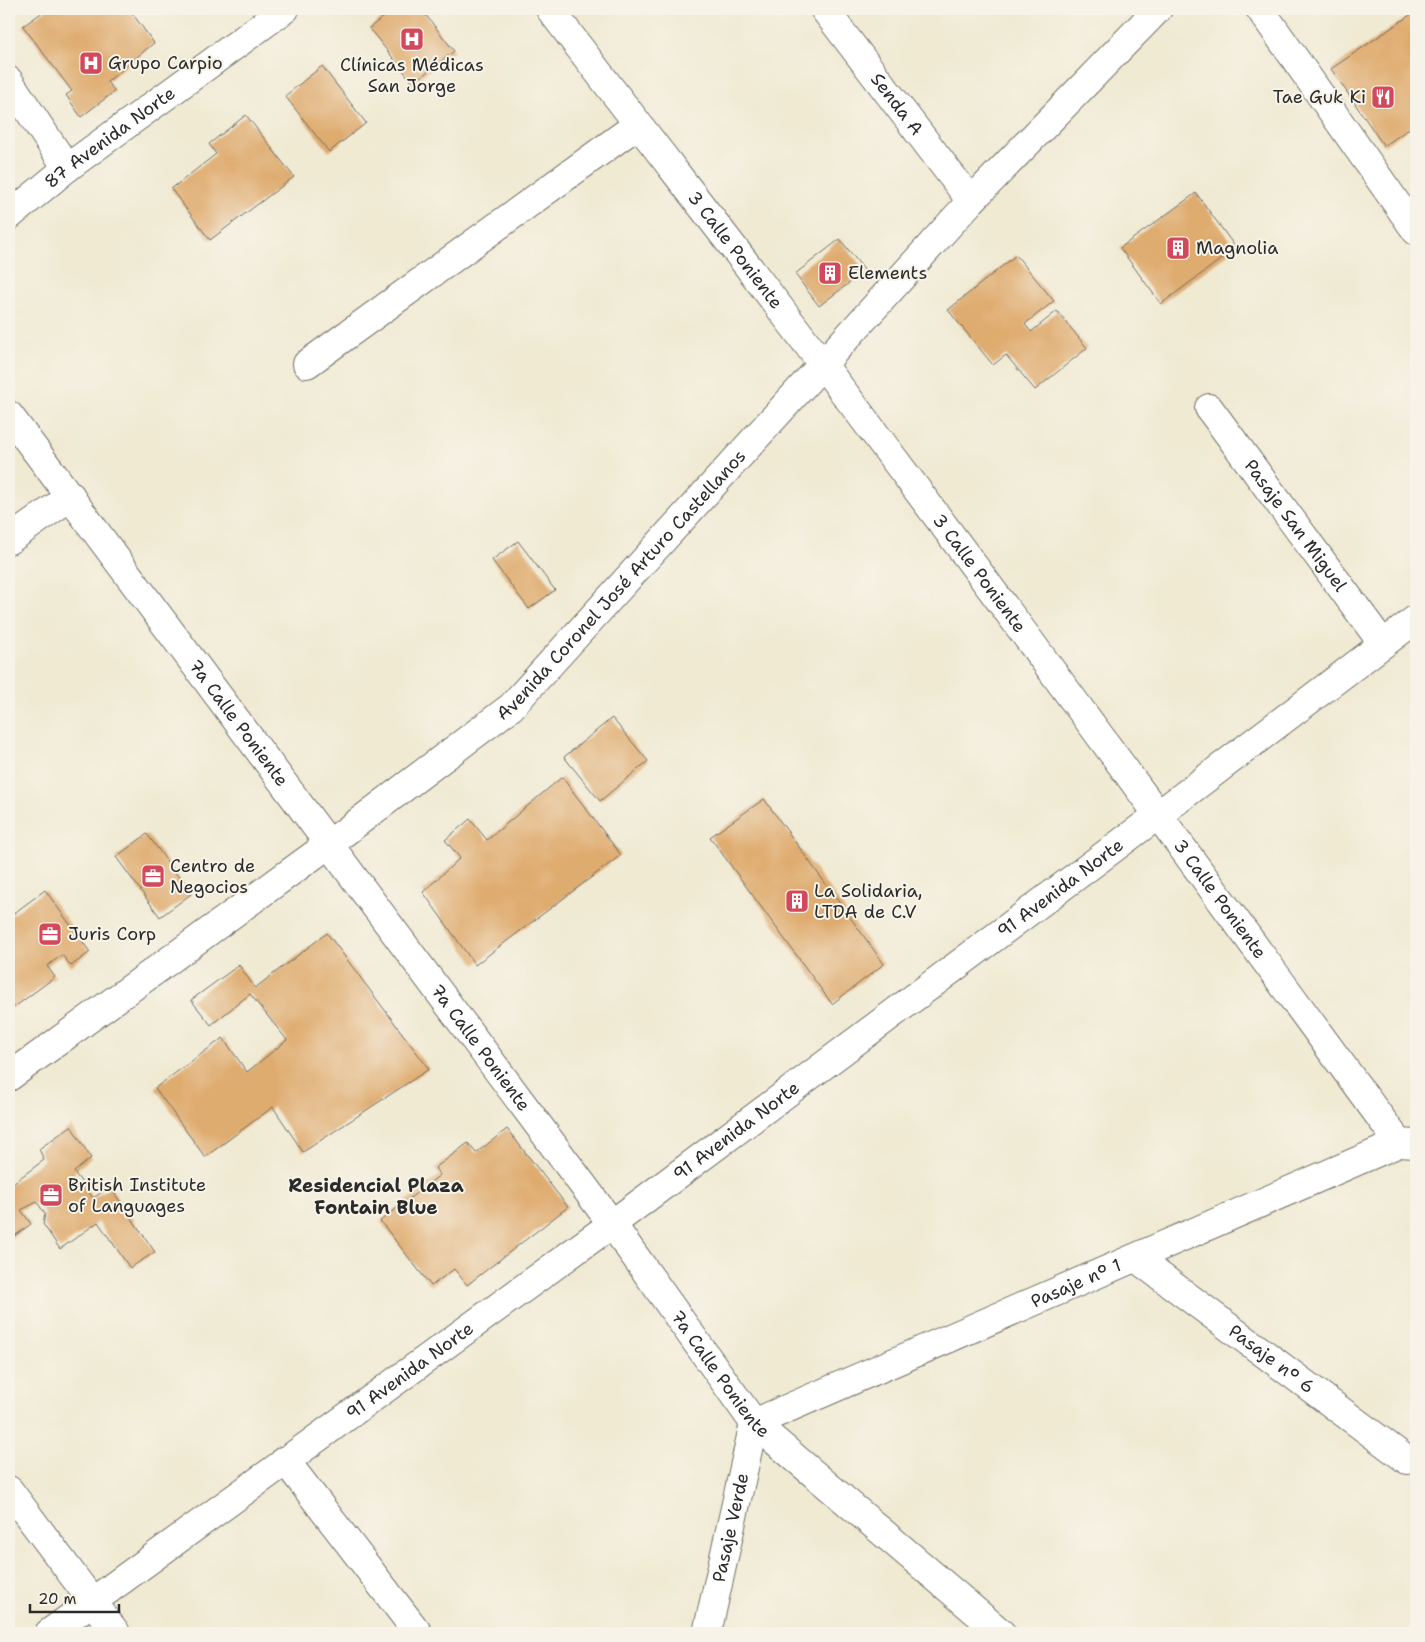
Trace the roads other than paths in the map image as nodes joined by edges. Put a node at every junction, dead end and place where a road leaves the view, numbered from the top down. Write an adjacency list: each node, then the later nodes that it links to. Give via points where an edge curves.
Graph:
1 (285, 9): 8 (street, 87 Avenida Norte)
2 (550, 9): 7 (street, 3 Calle Poniente)
3 (824, 9): 9 (street, Senda A)
4 (1158, 9): 9 (street, Avenida Coronel José Arturo Castellanos)
5 (1260, 9): 11 (street)
6 (9, 81): 8 (street)
7 (637, 125): 12 (street, 3 Calle Poniente); 13 (street)
8 (67, 168): 10 (street, 87 Avenida Norte)
9 (971, 201): 12 (street, Avenida Coronel José Arturo Castellanos)
10 (9, 216)
11 (1416, 231)
12 (822, 363): 20 (street, 3 Calle Poniente); 21 (street, Avenida Coronel José Arturo Castellanos, via 510,707)
13 (307, 364)
14 (1209, 408): 19 (street, Pasaje San Miguel)
15 (9, 415): 16 (street, 7a Calle Poniente)
16 (71, 496): 17 (street); 21 (street, 7a Calle Poniente)
17 (9, 540)
18 (1416, 619): 19 (street, 91 Avenida Norte)
19 (1383, 644): 20 (street, 91 Avenida Norte)
20 (1158, 815): 23 (street, 3 Calle Poniente); 24 (street, 91 Avenida Norte)
21 (330, 844): 22 (street, Avenida Coronel José Arturo Castellanos); 24 (street, 7a Calle Poniente)
22 (9, 1077)
23 (1408, 1144): 25 (street, Pasaje n° 1)
24 (612, 1224): 26 (street, 7a Calle Poniente); 27 (street, 91 Avenida Norte)
25 (1136, 1258): 26 (street, Pasaje n° 1); 28 (street, Pasaje n° 6)
26 (754, 1423): 34 (street, Pasaje Verde); 35 (street, 7a Calle Poniente)
27 (285, 1460): 30 (street, 91 Avenida Norte); 33 (street)
28 (1407, 1460)
29 (9, 1490): 30 (street)
30 (92, 1601): 31 (street, 91 Avenida Norte); 32 (street)
31 (49, 1633)
32 (116, 1633)
33 (418, 1633)
34 (707, 1633)
35 (1000, 1633)

